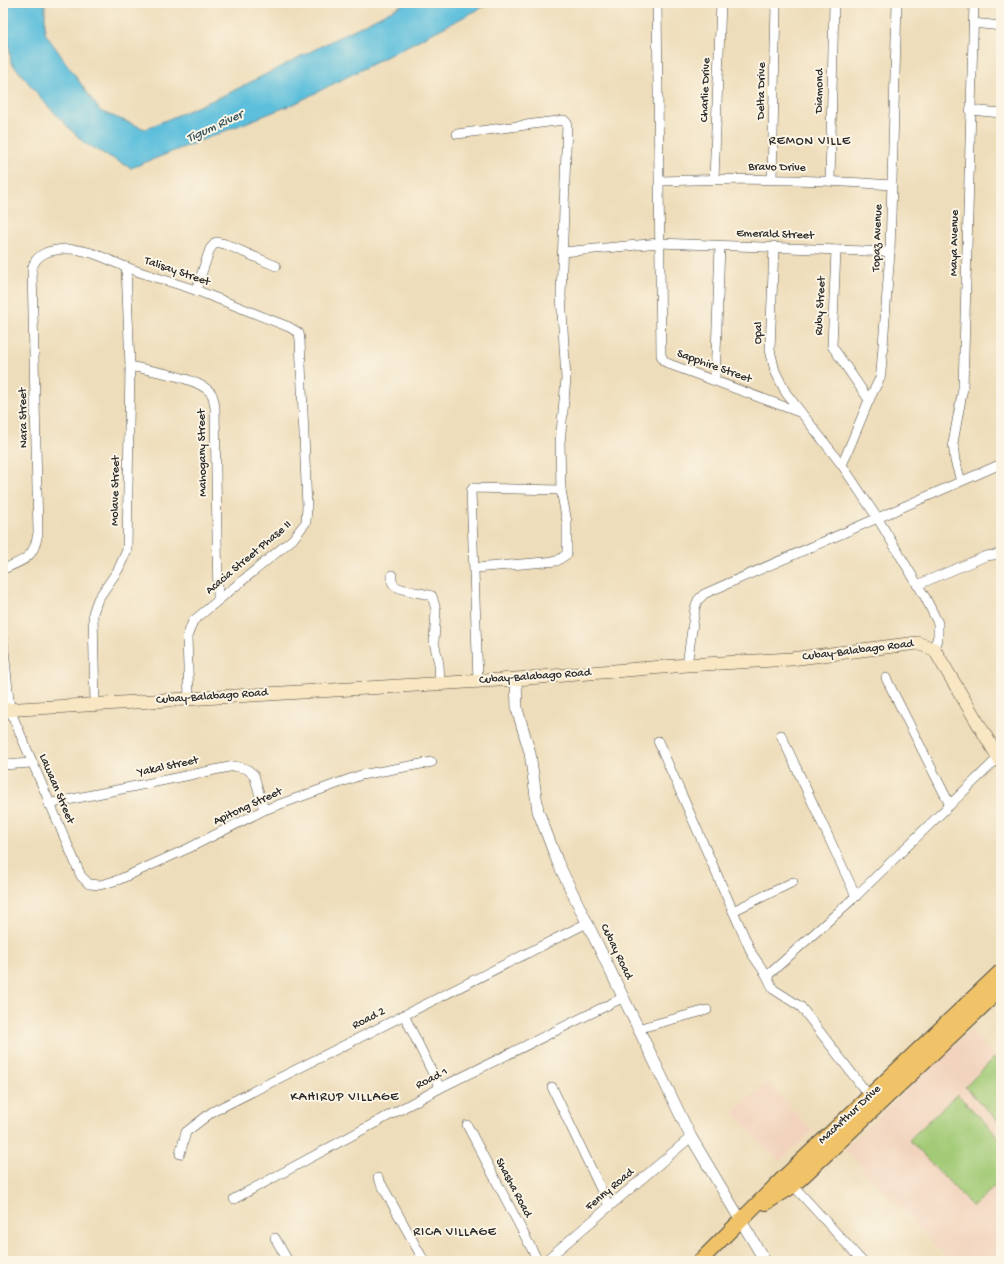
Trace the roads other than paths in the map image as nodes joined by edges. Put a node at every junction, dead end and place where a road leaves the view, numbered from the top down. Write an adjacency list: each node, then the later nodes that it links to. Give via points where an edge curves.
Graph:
1 (657, 3): 15 (street, Sapphire Street)
2 (721, 3): 12 (street, Charlie Drive)
3 (776, 3): 13 (street, Delta Drive)
4 (834, 3): 14 (street, Diamond)
5 (897, 3): 16 (street, Topaz Avenue)
6 (974, 3): 7 (street, Maya Avenue)
7 (973, 23): 8 (street); 9 (street, Maya Avenue)
8 (1001, 26)
9 (970, 110): 10 (street); 34 (street, Maya Avenue, via 963,388 953,443)
10 (1001, 113)
11 (457, 134): 22 (street, via 566,121)
12 (714, 179): 13 (street, Bravo Drive); 15 (street, Bravo Drive)
13 (772, 179): 14 (street, Bravo Drive)
14 (830, 180): 16 (street, Bravo Drive)
15 (660, 181): 17 (street, Sapphire Street)
16 (892, 185): 23 (street, Topaz Avenue)
17 (659, 243): 18 (street, Emerald Street); 22 (street, Emerald Street); 29 (street, Sapphire Street, via 661,354 664,361 669,364)
18 (720, 246): 19 (street, Emerald Street); 29 (street)
19 (774, 246): 20 (street, Emerald Street); 31 (street, Opal, via 770,358 780,382)
20 (836, 250): 23 (street, Emerald Street); 30 (street, Ruby Street, via 831,341 834,350)
21 (45, 252): 25 (street, Talisay Street, via 82,250); 39 (street, Nara Street, via 34,263 32,269 38,533 32,554)
22 (563, 252): 35 (street, via 561,295 566,379 560,443)
23 (890, 252): 30 (street, Topaz Avenue, via 881,372)
24 (276, 266): 26 (street, via 216,242 210,249)
25 (126, 267): 26 (street, Talisay Street); 28 (street, Molave Street)
26 (196, 290): 27 (street, Talisay Street, via 289,327)
27 (298, 333): 42 (street, Acacia Street Phase II, via 306,522 293,539)
28 (130, 366): 42 (street, Mahogany Street, via 191,381 204,386 213,394); 51 (street, Molave Street, via 127,550 118,570 98,599 93,613)
29 (715, 380): 31 (street, Sapphire Street)
30 (869, 400): 33 (street, Topaz Avenue)
31 (799, 412): 33 (street, Opal)
32 (1001, 464): 34 (street)
33 (842, 465): 36 (street, Opal)
34 (961, 482): 36 (street)
35 (561, 490): 38 (street, via 568,541 567,554 563,558 550,562); 38 (street, via 473,488 470,491)
36 (878, 519): 41 (street, Opal); 45 (street, via 704,594 695,608)
37 (1001, 554): 41 (street, via 986,556)
38 (475, 568): 48 (street)
39 (3, 569)
40 (392, 575): 49 (street, via 392,582 398,589 432,596 436,610 434,642)
41 (917, 585): 44 (street, Opal, via 938,623)
42 (218, 600): 50 (street, Acacia Street Phase II, via 193,621 189,629)
43 (3, 640): 52 (street)
44 (934, 649): 45 (main road, Cubay-Balabago Road, via 917,643 791,659); 55 (main road)
45 (688, 665): 47 (main road, Cubay-Balabago Road)
46 (886, 678): 60 (street)
47 (516, 679): 48 (main road, Cubay-Balabago Road); 66 (street, Cubay Road, via 517,709 530,754 538,811)
48 (478, 680): 49 (main road, Cubay-Balabago Road)
49 (440, 684): 50 (main road, Cubay-Balabago Road)
50 (189, 698): 51 (main road, Cubay-Balabago Road)
51 (95, 706): 52 (main road, Cubay-Balabago Road)
52 (6, 710): 57 (street, Lawaan Street)
53 (781, 735): 64 (street)
54 (658, 741): 65 (street)
55 (1000, 760): 60 (street)
56 (432, 762): 61 (street, Apitong Street, via 361,774)
57 (31, 763): 58 (street); 59 (street, Lawaan Street)
58 (3, 765)
59 (48, 804): 61 (street, Yakal Street, via 234,766 247,769 254,775); 62 (street, Lawaan Street)
60 (950, 806): 64 (street)
61 (264, 810): 62 (street, Apitong Street, via 118,880 100,885 89,884)
62 (81, 876)
63 (793, 882): 65 (street)
64 (856, 896): 68 (street)
65 (733, 911): 68 (street, via 752,954)
66 (587, 923): 70 (street, Cubay Road); 72 (street, Road 2)
67 (1001, 970): 76 (main road, MacArthur Drive)
68 (767, 976): 76 (street, via 773,989 801,1007)
69 (1001, 989): 81 (main road)
70 (624, 997): 73 (street, Cubay Road); 75 (street, Road 1)
71 (707, 1010): 73 (street)
72 (404, 1015): 75 (street); 79 (street, Road 2, via 212,1112 186,1132)
73 (637, 1029): 78 (street, Cubay Road)
74 (552, 1087): 83 (street)
75 (440, 1088): 82 (street, Road 1)
76 (870, 1097): 81 (main road, MacArthur Drive)
77 (467, 1126): 88 (street, Shasha Road)
78 (691, 1137): 83 (street, Fenny Road); 84 (street, Cubay Road)
79 (180, 1154)
80 (378, 1178): 87 (street)
81 (788, 1181): 84 (main road); 92 (street)
82 (234, 1200)
83 (609, 1206): 89 (street, Fenny Road)
84 (741, 1220): 90 (main road); 91 (street, Cubay Road)
85 (275, 1238): 86 (street)
86 (288, 1261)
87 (424, 1261)
88 (538, 1261)
89 (545, 1261)
90 (700, 1261)
91 (766, 1261)
92 (862, 1261)

